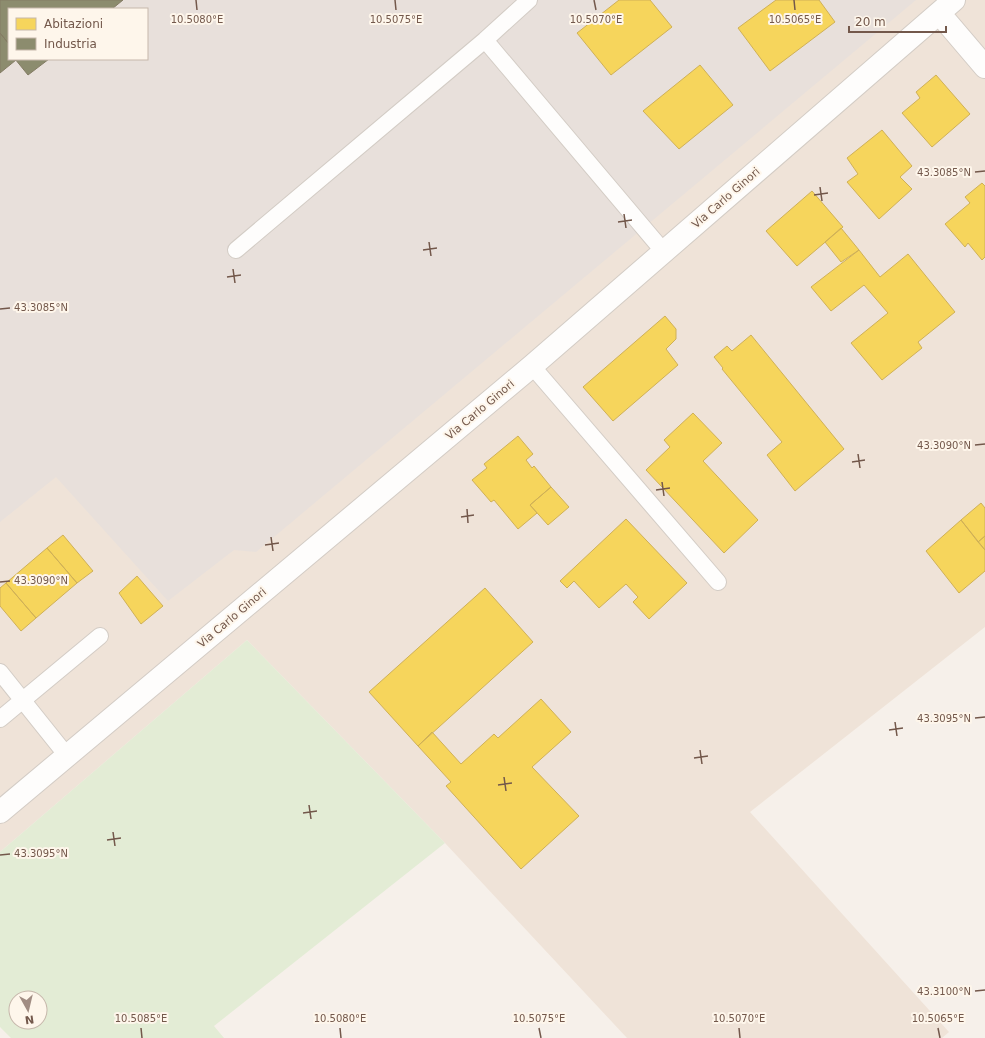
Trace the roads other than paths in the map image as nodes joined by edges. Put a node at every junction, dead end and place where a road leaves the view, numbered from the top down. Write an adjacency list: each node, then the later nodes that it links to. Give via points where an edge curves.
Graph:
1 (529, 0): 3 (lane)
2 (947, 6): 4 (street); 6 (street, Via Carlo Ginori)
3 (485, 40): 5 (lane); 6 (lane)
4 (985, 67)
5 (236, 250)
6 (664, 252): 7 (street, Via Carlo Ginori)
7 (532, 366): 8 (lane); 13 (street, Via Carlo Ginori)
8 (718, 582)
9 (100, 636): 11 (lane)
10 (0, 672): 11 (lane)
11 (23, 700): 12 (lane); 13 (lane)
12 (0, 719)
13 (68, 757): 14 (street, Via Carlo Ginori)
14 (0, 812)

